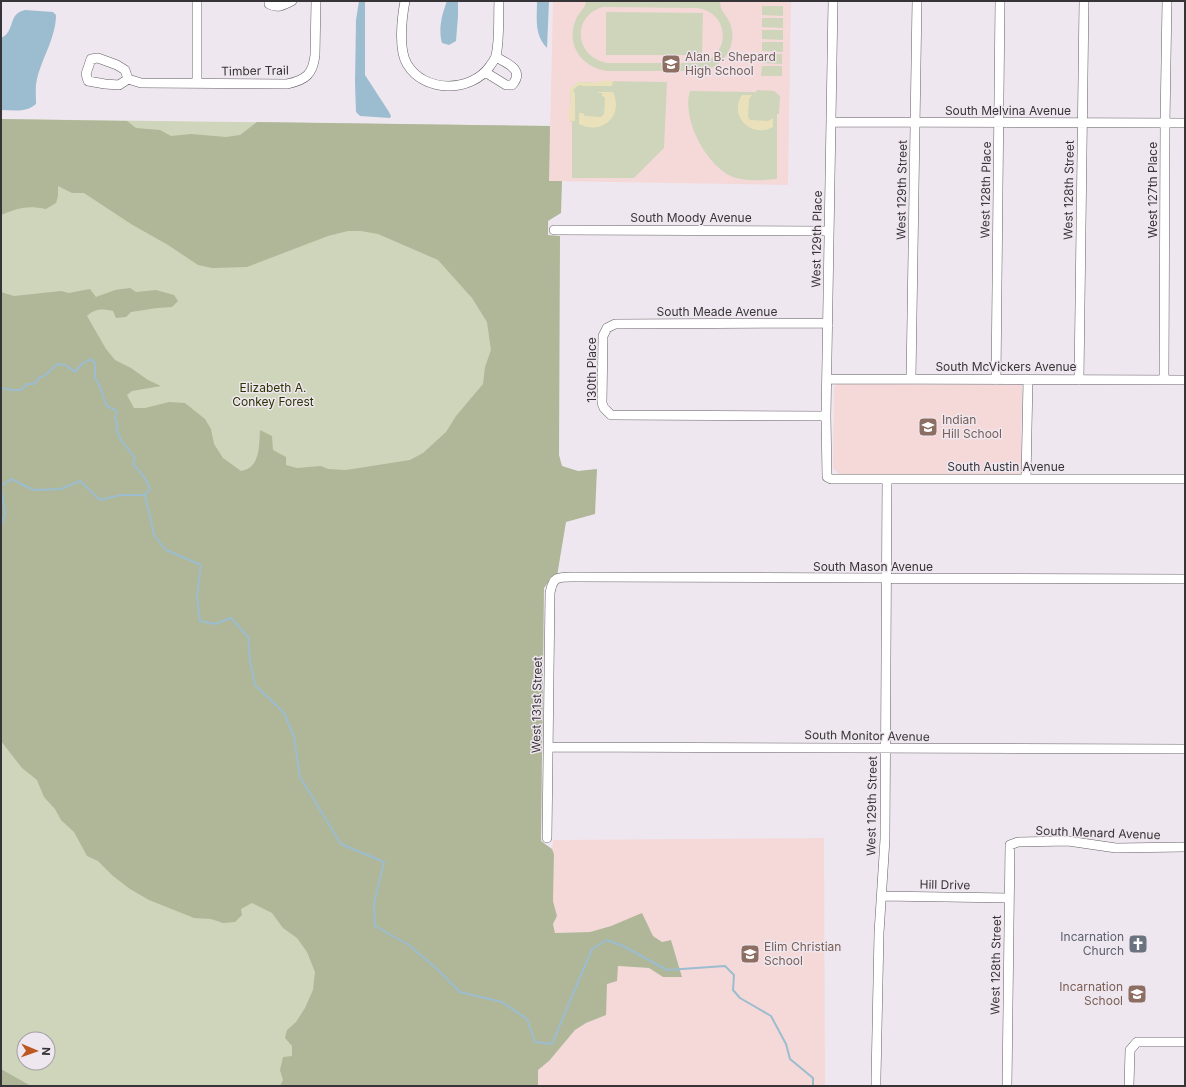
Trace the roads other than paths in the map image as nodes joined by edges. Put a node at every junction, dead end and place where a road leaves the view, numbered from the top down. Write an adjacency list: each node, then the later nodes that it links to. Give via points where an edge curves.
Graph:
1 (198, 1): 15 (street)
2 (269, 1): 3 (street, via 274,7 280,7)
3 (292, 1)
4 (316, 1): 15 (street, Timber Trail, via 315,55 308,76 287,84)
5 (405, 1): 13 (street, via 402,50 406,63 414,74 426,82 455,86 467,83)
6 (499, 1): 12 (street)
7 (833, 1): 16 (street, West 129th Place)
8 (917, 1): 17 (street, West 129th Street)
9 (1000, 1): 18 (street, West 128th Place)
10 (1084, 1): 19 (street, West 128th Street)
11 (1167, 1): 20 (street, West 127th Place)
12 (496, 57): 13 (street); 13 (street, via 515,69 516,80 512,85 506,85)
13 (485, 72)
14 (128, 79): 15 (street, via 142,83)
15 (197, 83)
16 (831, 122): 17 (street, South Melvina Avenue); 23 (street, West 129th Place)
17 (915, 122): 18 (street, South Melvina Avenue); 27 (street, West 129th Street)
18 (999, 122): 19 (street, South Melvina Avenue); 28 (street, West 128th Place)
19 (1082, 123): 20 (street, South Melvina Avenue); 30 (street, West 128th Street)
20 (1165, 123): 21 (street, South Melvina Avenue); 31 (street, West 127th Place)
21 (1185, 123)
22 (554, 230): 23 (street, South Moody Avenue)
23 (828, 231): 24 (street, West 129th Place)
24 (828, 323): 25 (street, South Meade Avenue, via 615,324); 26 (street, West 129th Place)
25 (607, 328): 33 (street, 130th Place, via 603,336 602,403 608,412 616,416)
26 (827, 379): 27 (street, South McVickers Avenue); 33 (street, West 129th Place)
27 (911, 379): 28 (street, South McVickers Avenue)
28 (996, 380): 29 (street, South McVickers Avenue)
29 (1028, 380): 30 (street, South McVickers Avenue); 36 (street)
30 (1079, 380): 31 (street, South McVickers Avenue)
31 (1164, 380): 32 (street, South McVickers Avenue)
32 (1185, 380)
33 (826, 416): 34 (street, West 129th Place)
34 (827, 477): 35 (street, South Austin Avenue)
35 (888, 479): 36 (street, South Austin Avenue); 39 (street, West 129th Street)
36 (1026, 479): 37 (street, South Austin Avenue)
37 (1185, 479)
38 (561, 577): 39 (street, South Mason Avenue); 41 (street, West 131st Street, via 553,581 550,593)
39 (886, 579): 40 (street, South Mason Avenue); 42 (street, West 129th Street)
40 (1185, 579)
41 (548, 747): 42 (street, South Monitor Avenue); 44 (street, West 131st Street)
42 (885, 749): 43 (street, South Monitor Avenue); 47 (street, West 129th Street, via 885,839)
43 (1185, 749)
44 (547, 838)
45 (1010, 845): 46 (street, South Menard Avenue, via 1018,842 1068,841 1116,848); 48 (street, West 128th Street)
46 (1185, 847)
47 (881, 896): 48 (street, Hill Drive); 50 (street, West 129th Street)
48 (1009, 898): 51 (street, West 128th Street)
49 (1185, 1042): 52 (street, via 1138,1042 1130,1050)
50 (876, 1086)
51 (1007, 1086)
52 (1129, 1086)

